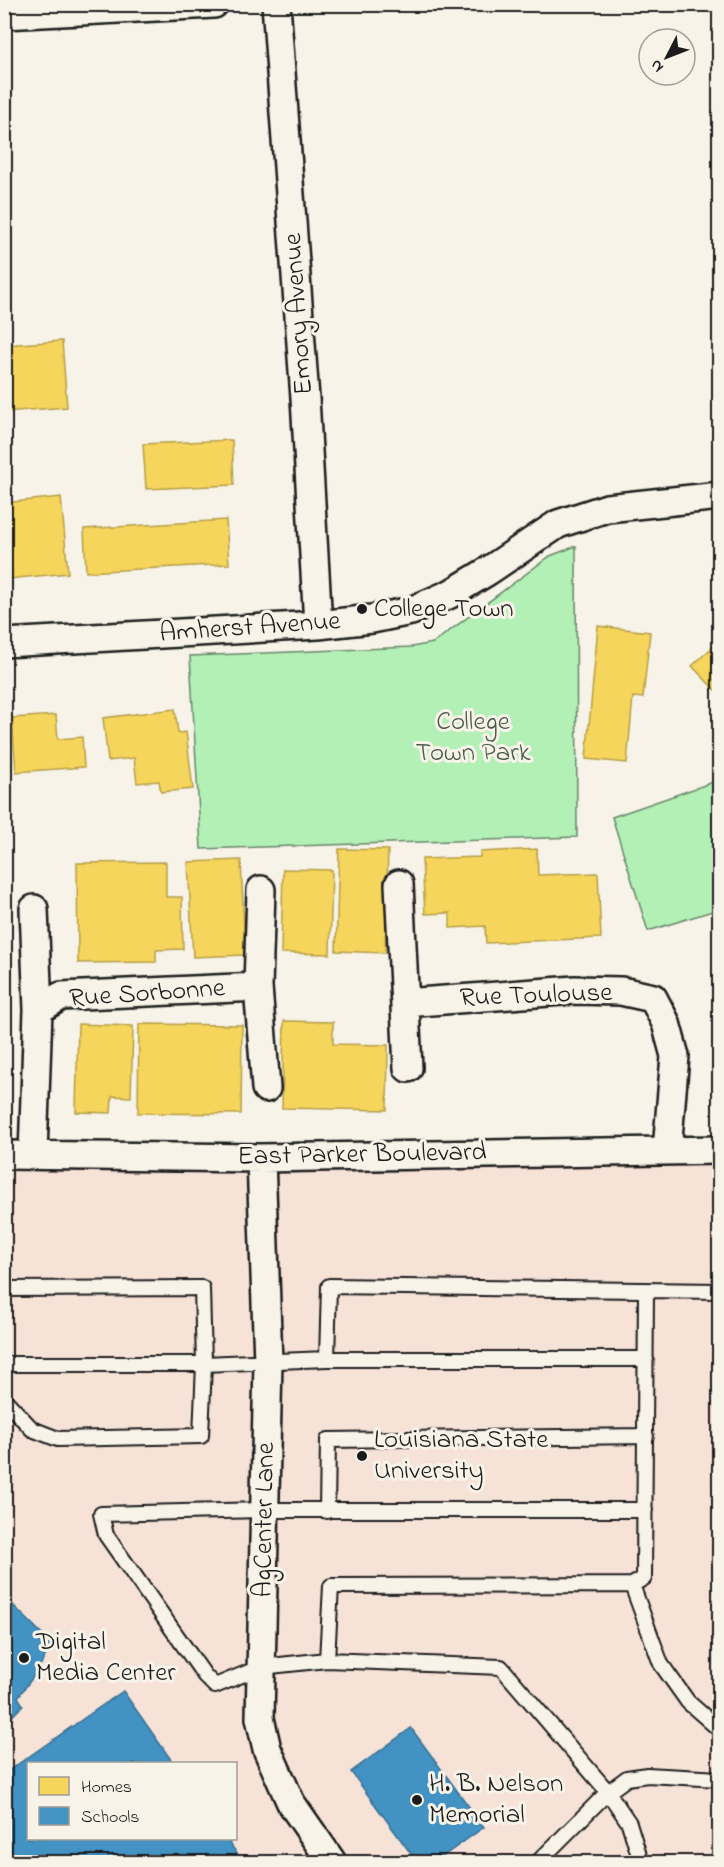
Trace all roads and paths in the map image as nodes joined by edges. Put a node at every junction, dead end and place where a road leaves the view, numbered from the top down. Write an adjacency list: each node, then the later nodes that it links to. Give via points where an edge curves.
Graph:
1 (214, 4): 3 (street)
2 (276, 4): 5 (street, Emory Avenue)
3 (4, 15)
4 (720, 496): 5 (street, Amherst Avenue, via 607,508 558,524 488,572 411,611)
5 (318, 625): 6 (street, Amherst Avenue)
6 (4, 643)
7 (399, 884): 11 (street)
8 (261, 891): 10 (street)
9 (34, 909): 12 (street)
10 (258, 987): 12 (street, Rue Sorbonne, via 61,996); 14 (street)
11 (405, 1003): 13 (street); 15 (street, Rue Toulouse, via 575,990 621,991 653,998 666,1023 675,1056)
12 (38, 1010): 17 (street)
13 (408, 1068)
14 (266, 1088)
15 (667, 1150): 16 (street, East Parker Boulevard); 19 (street, East Parker Boulevard)
16 (720, 1150)
17 (33, 1154): 18 (street, East Parker Boulevard); 19 (street, East Parker Boulevard)
18 (4, 1155)
19 (261, 1158): 25 (street, AgCenter Lane)
20 (4, 1289): 27 (lane, via 202,1288)
21 (646, 1290): 22 (lane); 23 (lane, via 329,1286); 24 (lane)
22 (720, 1291)
23 (327, 1359): 24 (lane); 25 (lane)
24 (646, 1359): 29 (lane)
25 (268, 1362): 27 (lane); 30 (street, AgCenter Lane)
26 (4, 1364): 27 (lane)
27 (204, 1364): 28 (lane, via 201,1436 57,1439 32,1429)
28 (5, 1401)
29 (645, 1436): 31 (lane, via 328,1440); 32 (lane)
30 (266, 1510): 31 (lane); 35 (street, AgCenter Lane); 35 (lane, via 101,1514 106,1535 215,1686)
31 (327, 1510): 32 (lane)
32 (645, 1510): 33 (lane, via 644,1578)
33 (632, 1585): 34 (lane, via 331,1586); 36 (lane, via 661,1664 688,1702)
34 (327, 1660): 35 (lane); 38 (lane, via 501,1667)
35 (261, 1668): 39 (street, AgCenter Lane, via 260,1718 267,1749 291,1803)
36 (720, 1730)
37 (720, 1779): 38 (lane, via 647,1775 627,1778)
38 (608, 1792): 40 (lane); 41 (lane, via 629,1823)
39 (332, 1863)
40 (538, 1863)
41 (641, 1863)

